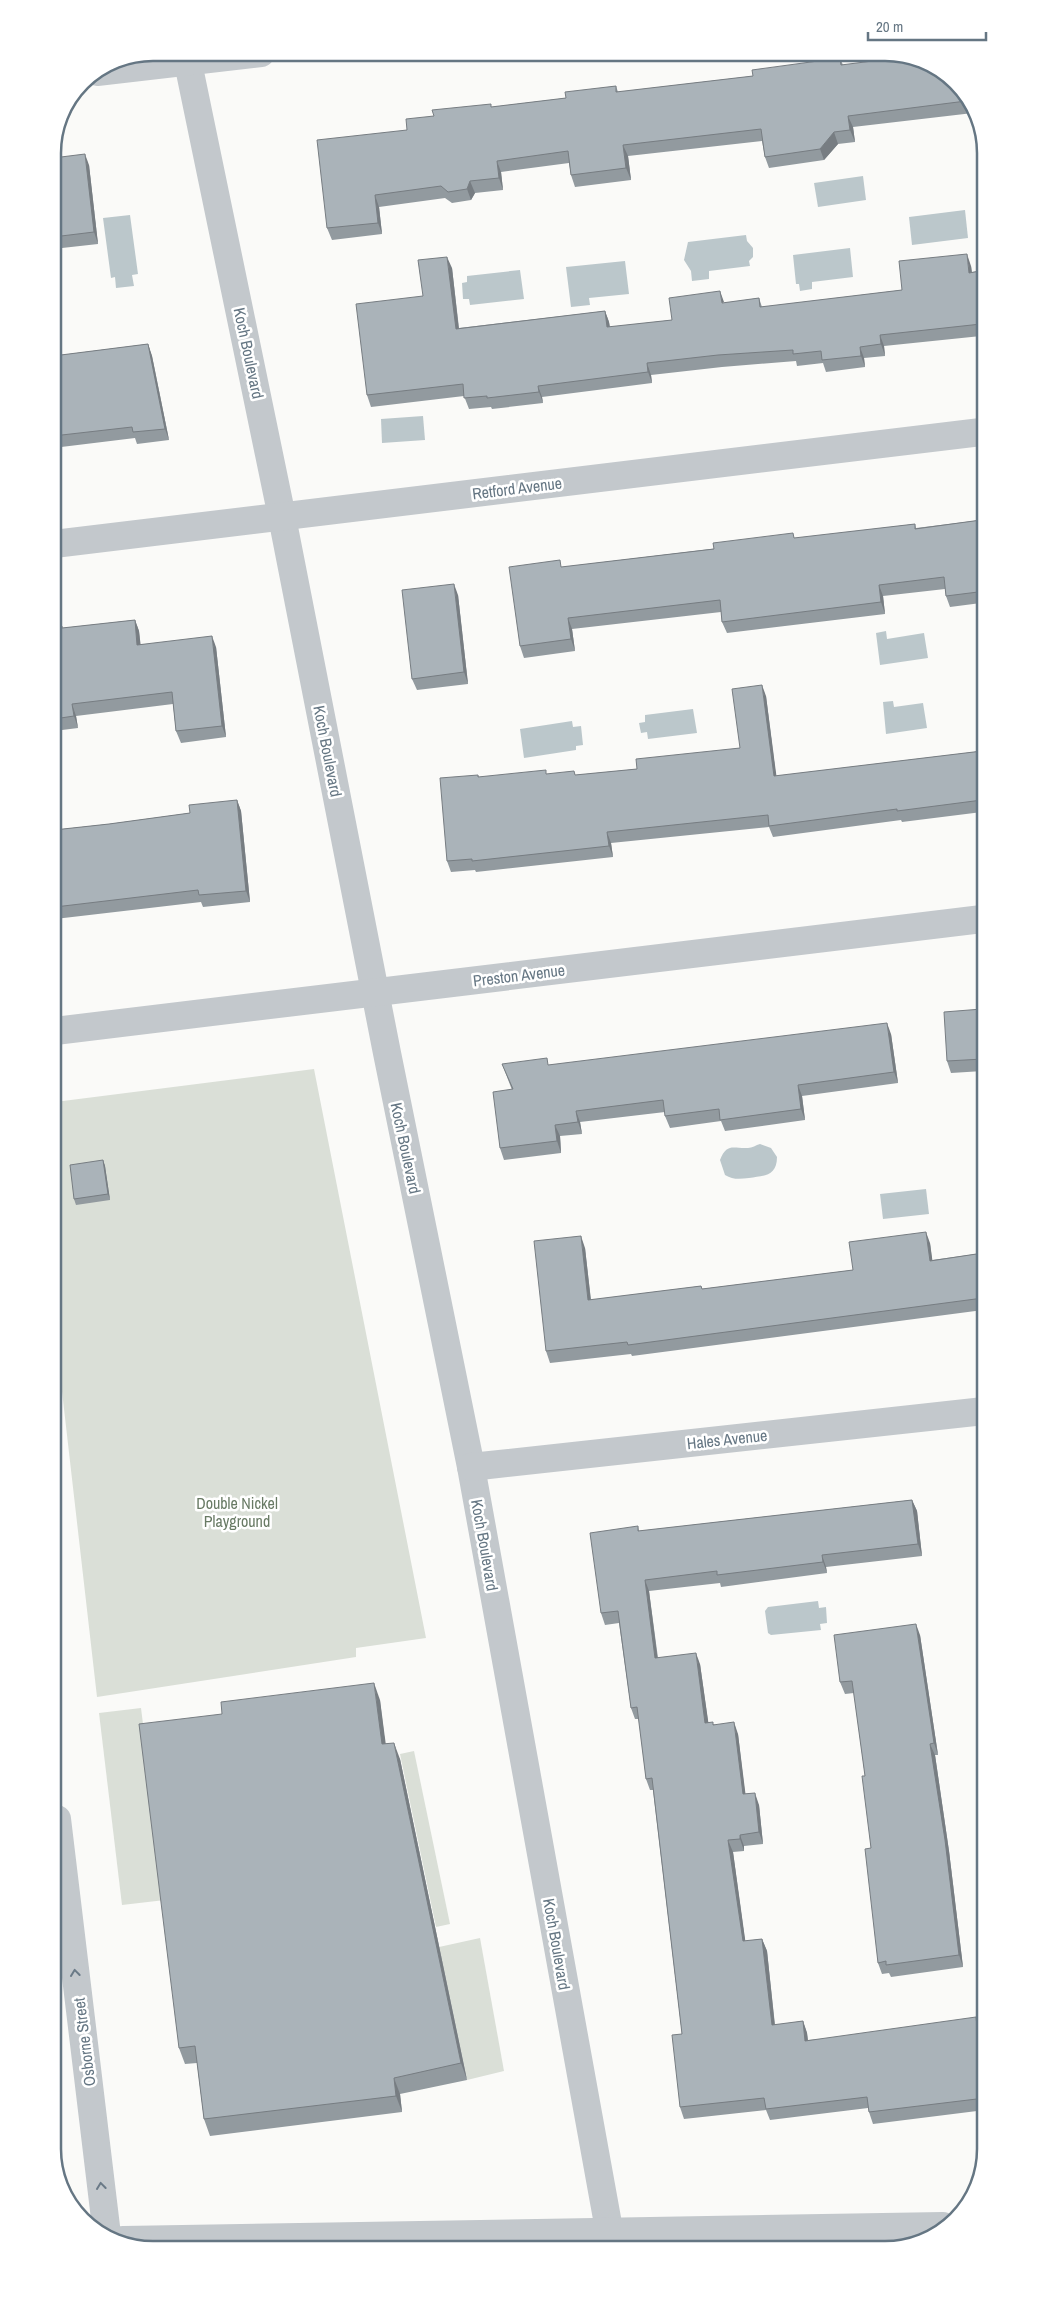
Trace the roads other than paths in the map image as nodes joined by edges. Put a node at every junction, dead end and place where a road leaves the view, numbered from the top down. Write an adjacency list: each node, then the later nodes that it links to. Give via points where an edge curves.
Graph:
1 (163, 61): 3 (street)
2 (188, 61): 5 (street, Koch Boulevard)
3 (117, 69)
4 (977, 432): 5 (street, Retford Avenue)
5 (282, 517): 6 (street, Retford Avenue); 8 (street, Koch Boulevard)
6 (61, 543)
7 (977, 919): 8 (street, Preston Avenue)
8 (375, 992): 9 (street, Preston Avenue); 11 (street, Koch Boulevard)
9 (61, 1030)
10 (977, 1413): 11 (street, Hales Avenue)
11 (471, 1467): 16 (street, Koch Boulevard)
12 (61, 1852): 14 (street, Osborne Street, one-way to 12)
13 (934, 2226): 16 (street)
14 (106, 2228)
15 (141, 2240): 16 (street)
16 (610, 2240)

